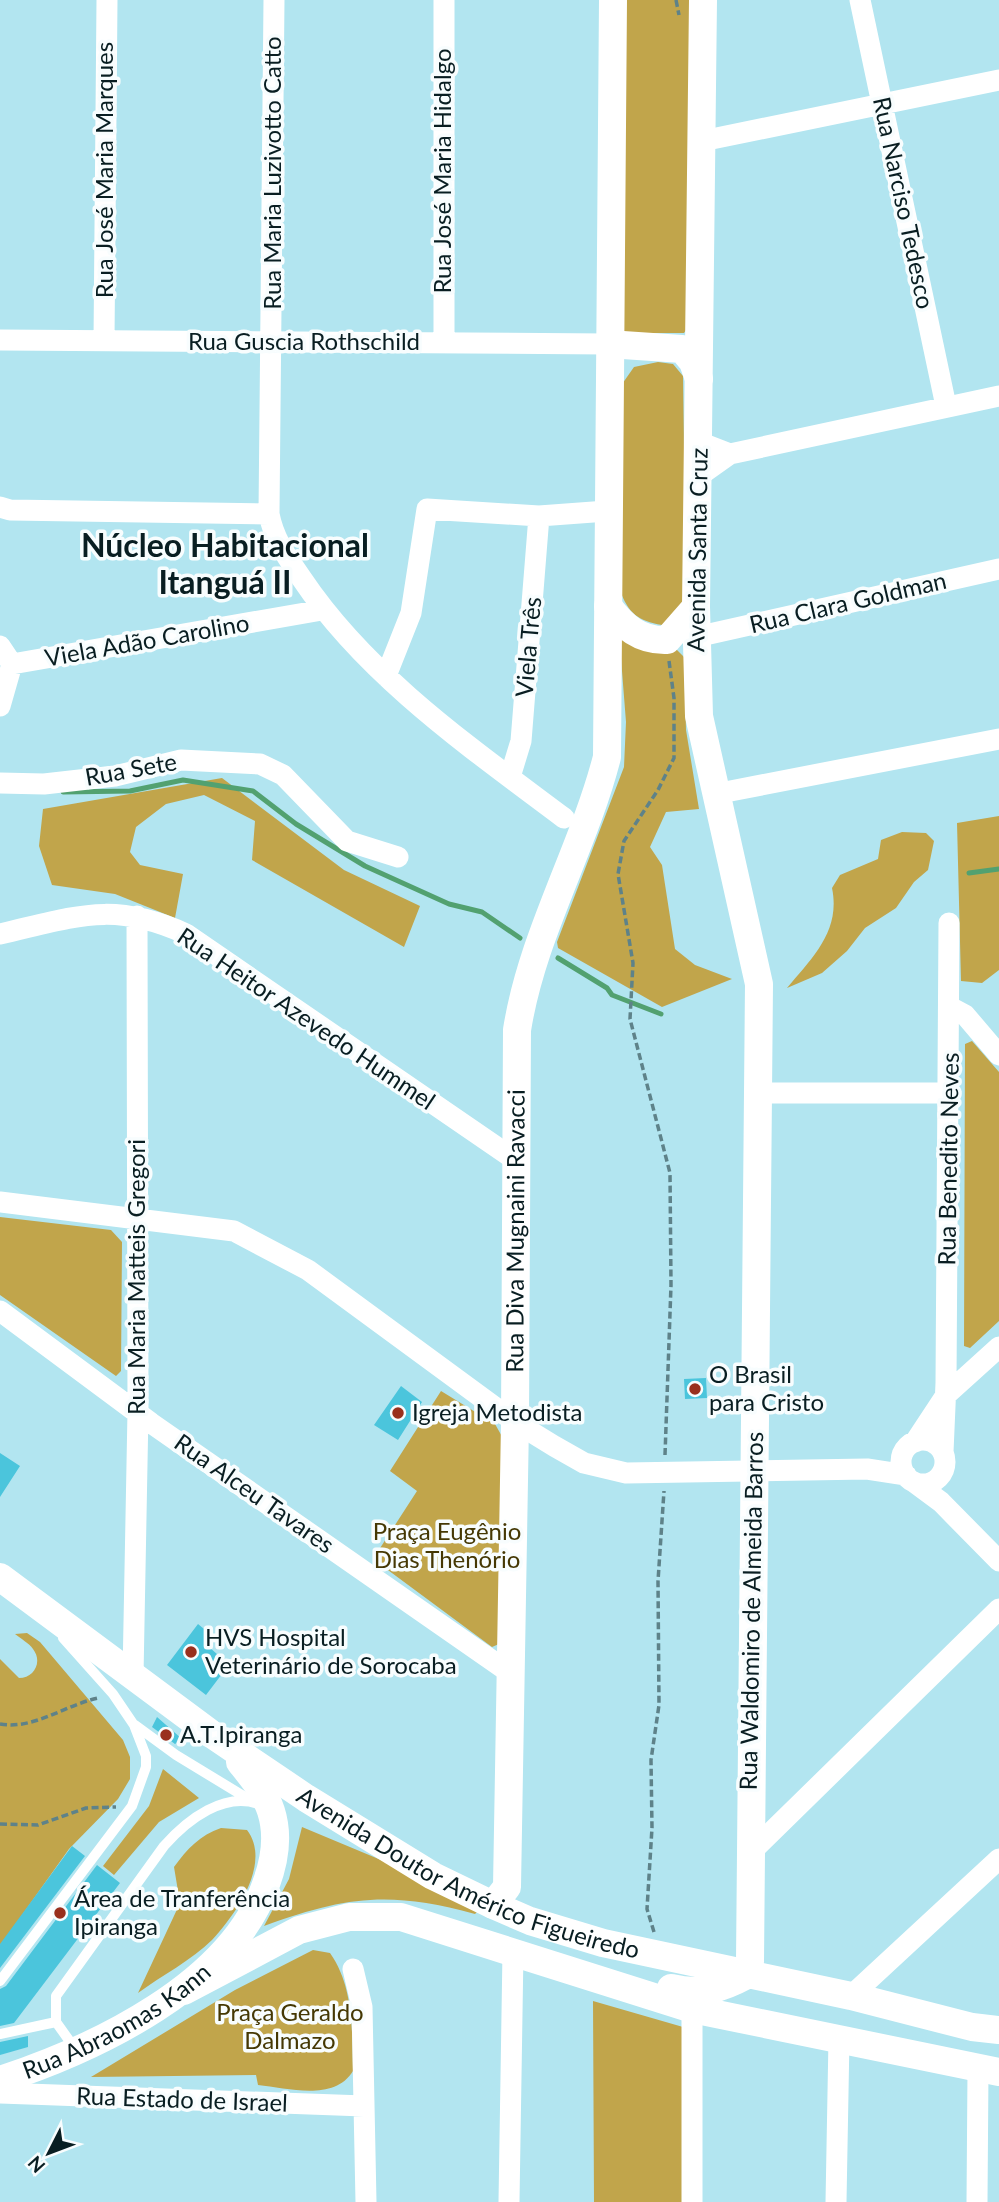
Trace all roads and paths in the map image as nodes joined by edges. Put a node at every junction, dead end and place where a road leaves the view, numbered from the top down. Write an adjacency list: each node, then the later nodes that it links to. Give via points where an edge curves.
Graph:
1 (107, 0): 13 (street, Rua José Maria Marques)
2 (274, 0): 14 (street, Rua Maria Luzivotto Catto)
3 (444, 0): 15 (street, Rua José Maria Hidalgo)
4 (612, 0): 16 (main road)
5 (676, 0): 8 (path)
6 (703, 0): 11 (main road, Avenida Santa Cruz)
7 (860, 0): 10 (street, Rua Narciso Tedesco)
8 (680, 22)
9 (999, 80): 10 (street)
10 (883, 105): 11 (street); 21 (street, Rua Narciso Tedesco)
11 (702, 141): 19 (main road, Avenida Santa Cruz)
12 (0, 340): 13 (street, Rua Guscia Rothschild)
13 (104, 341): 14 (street, Rua Guscia Rothschild)
14 (273, 342): 15 (street, Rua Guscia Rothschild); 27 (street, Rua Maria Luzivotto Catto)
15 (443, 342): 16 (street, Rua Guscia Rothschild)
16 (608, 344): 17 (main road); 18 (main road)
17 (682, 349): 18 (main road, via 640,351); 19 (main road, via 694,362)
18 (608, 383): 26 (main road)
19 (700, 385): 22 (main road, Avenida Santa Cruz)
20 (999, 396): 21 (street)
21 (946, 406): 23 (street)
22 (699, 442): 23 (street); 24 (main road, Avenida Santa Cruz)
23 (730, 454): 24 (street)
24 (699, 476): 31 (main road, Avenida Santa Cruz)
25 (0, 507): 27 (street)
26 (607, 511): 28 (street); 30 (main road)
27 (270, 513): 32 (street, Rua Maria Luzivotto Catto, via 274,538)
28 (540, 516): 37 (street, via 427,509 411,613); 40 (street, Viela Três, via 521,741)
29 (999, 569): 33 (street, Rua Clara Goldman)
30 (608, 606): 34 (main road, via 637,634); 43 (main road, via 607,757)
31 (696, 607): 33 (main road, Avenida Santa Cruz); 34 (main road)
32 (322, 610): 36 (street, Viela Adão Carolino); 37 (street, Rua Maria Luzivotto Catto)
33 (696, 637): 34 (main road); 42 (main road, Avenida Santa Cruz, via 699,716)
34 (667, 640): 63 (path, via 674,698 674,758 624,841 618,874 633,963 630,1019 670,1173)
35 (0, 646): 36 (street)
36 (12, 664): 38 (street)
37 (386, 676): 40 (street, Rua Maria Luzivotto Catto)
38 (0, 706)
39 (999, 739): 42 (street)
40 (510, 777): 43 (street, Rua Maria Luzivotto Catto)
41 (0, 783): 44 (street, Rua Sete, via 44,784 115,776 181,760 260,764 283,775 347,841)
42 (715, 794): 50 (main road, Avenida Santa Cruz, via 759,984)
43 (576, 817): 52 (main road, Rua Diva Mugnaini Ravacci, via 517,1030)
44 (398, 857)
45 (137, 916): 47 (street, Rua Heitor Azevedo Hummel, via 95,913); 52 (street, Rua Heitor Azevedo Hummel, via 186,934); 54 (street, Rua Maria Matteis Gregori)
46 (949, 923): 48 (street, Rua Benedito Neves)
47 (0, 934)
48 (950, 1007): 49 (street, via 965,1015); 51 (street, Rua Benedito Neves)
49 (999, 1055)
50 (759, 1093): 51 (street); 62 (main road, Rua Waldomiro de Almeida Barros)
51 (950, 1093): 57 (street, Rua Benedito Neves)
52 (517, 1161): 59 (main road, Rua Diva Mugnaini Ravacci)
53 (0, 1202): 54 (street)
54 (137, 1219): 58 (street, Rua Maria Matteis Gregori); 59 (street, via 234,1231 308,1270)
55 (0, 1311): 58 (street, Rua Alceu Tavares)
56 (999, 1347): 57 (street)
57 (946, 1395): 60 (street); 61 (street, Rua Benedito Neves)
58 (138, 1411): 69 (street, Rua Maria Matteis Gregori); 71 (street, Rua Alceu Tavares)
59 (515, 1422): 63 (street, via 584,1463 626,1473); 71 (main road, Rua Diva Mugnaini Ravacci)
60 (915, 1441): 61 (street, via 934,1443); 64 (street, via 902,1456)
61 (943, 1461): 64 (street, via 928,1483); 65 (street, Rua Benedito Neves, via 942,1483)
62 (753, 1471): 63 (street); 64 (street, via 867,1469); 76 (main road, Rua Waldomiro de Almeida Barros)
63 (665, 1472): 85 (path, via 658,1581 659,1705 652,1760 647,1909)
64 (910, 1478): 65 (street)
65 (962, 1523): 66 (street)
66 (999, 1561)
67 (6, 1581): 70 (main road, Avenida Doutor Américo Figueiredo); 72 (lane)
68 (999, 1609): 78 (street)
69 (134, 1637): 70 (street, via 117,1653); 72 (street, Rua Maria Matteis Gregori)
70 (102, 1653): 72 (main road, Avenida Doutor Américo Figueiredo)
71 (510, 1673): 83 (main road, Rua Diva Mugnaini Ravacci, via 507,1887)
72 (123, 1685): 73 (path, via 40,1720); 74 (lane); 75 (main road, Avenida Doutor Américo Figueiredo)
73 (0, 1724)
74 (134, 1725): 77 (lane); 79 (lane, via 146,1767)
75 (210, 1733): 77 (main road, Rua Abraomas Kann, via 239,1761); 83 (main road, Avenida Doutor Américo Figueiredo, via 422,1869)
76 (750, 1788): 78 (street, via 764,1807 778,1810); 81 (main road, Rua Waldomiro de Almeida Barros)
77 (260, 1805): 90 (main road, Rua Abraomas Kann, via 275,1825 275,1854 264,1891 238,1935); 93 (lane, via 226,1802 181,1826 56,1996)
78 (796, 1805): 81 (street)
79 (132, 1806): 80 (path, via 86,1808 38,1825); 89 (lane)
80 (0, 1824)
81 (749, 1854): 88 (main road, Rua Waldomiro de Almeida Barros)
82 (998, 1862): 91 (street)
83 (493, 1905): 85 (main road, Avenida Doutor Américo Figueiredo, via 530,1921)
84 (513, 1951): 86 (main road, Avenida Doutor Américo Figueiredo); 90 (main road, Avenida Doutor Américo Figueiredo, via 401,1917 349,1917 299,1930); 104 (street)
85 (662, 1957): 88 (main road, Avenida Doutor Américo Figueiredo)
86 (549, 1961): 88 (main road, via 687,1992 715,1990); 92 (main road, Avenida Doutor Américo Figueiredo)
87 (354, 1969): 102 (street, via 362,2007)
88 (754, 1971): 91 (main road, Avenida Doutor Américo Figueiredo)
89 (0, 1981)
90 (184, 1991): 97 (main road, Rua Abraomas Kann)
91 (851, 1996): 94 (main road, Avenida Doutor Américo Figueiredo); 98 (main road, via 877,2029)
92 (692, 2009): 96 (main road, Avenida Doutor Américo Figueiredo); 105 (street)
93 (56, 2022): 95 (lane); 97 (lane)
94 (999, 2030)
95 (0, 2034)
96 (839, 2038): 98 (main road, Avenida Doutor Américo Figueiredo); 106 (street)
97 (78, 2052): 100 (main road, Rua Abraomas Kann)
98 (918, 2055): 99 (main road, Avenida Doutor Américo Figueiredo)
99 (988, 2071): 107 (street)
100 (0, 2080)
101 (0, 2093): 102 (street, Rua Estado de Israel)
102 (364, 2106): 103 (street)
103 (366, 2202)
104 (509, 2202)
105 (692, 2202)
106 (836, 2202)
107 (976, 2202)

